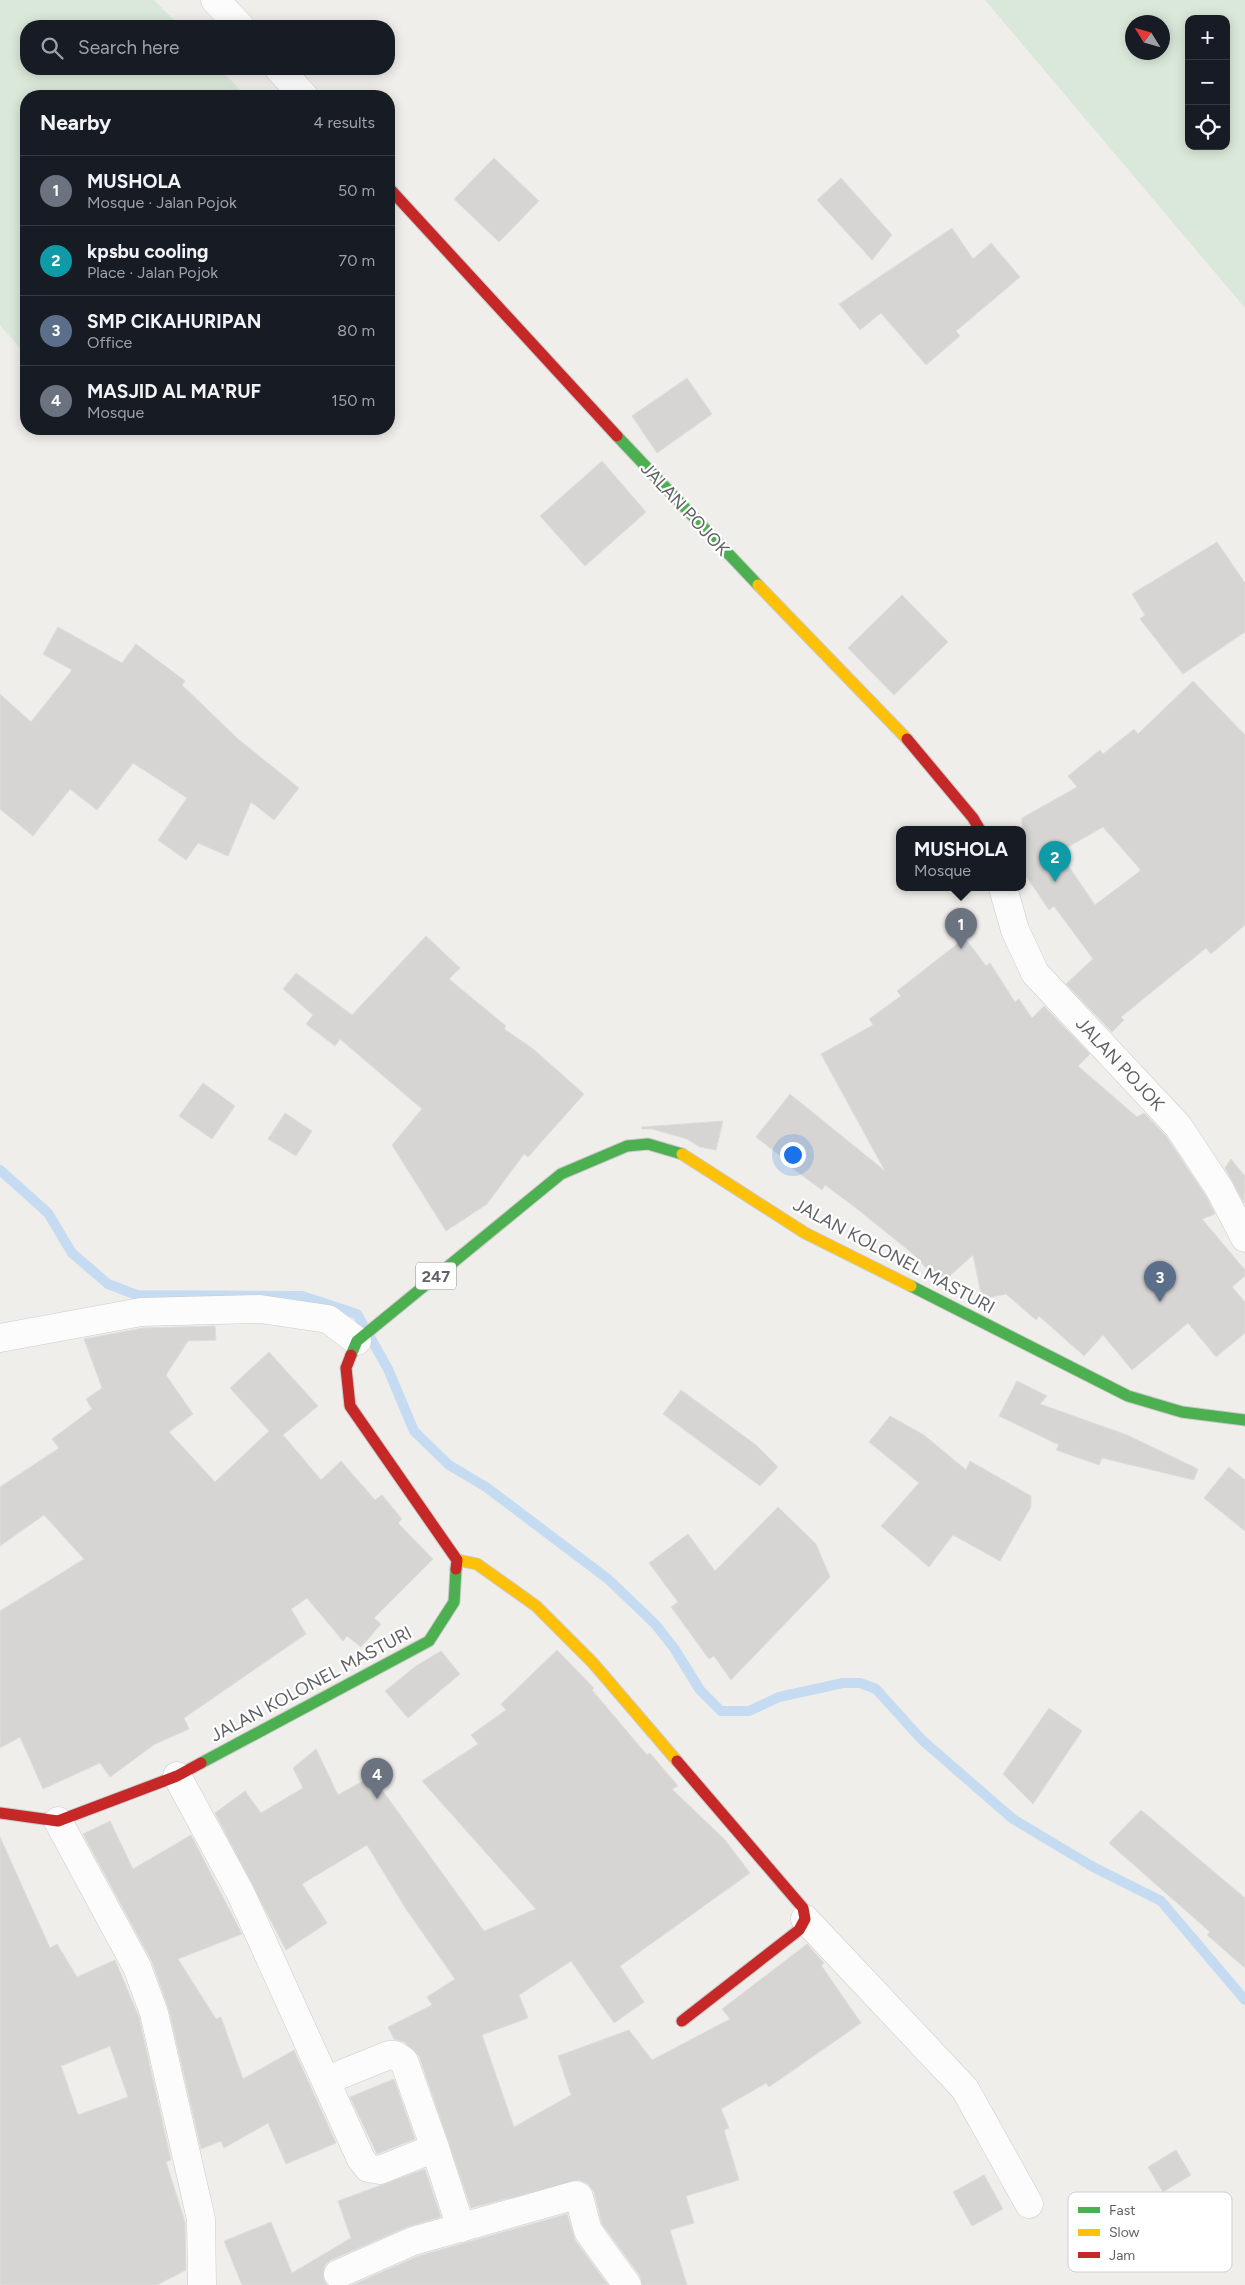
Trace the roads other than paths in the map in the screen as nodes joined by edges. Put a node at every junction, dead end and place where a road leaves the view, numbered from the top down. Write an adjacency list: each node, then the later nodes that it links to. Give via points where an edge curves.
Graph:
1 (215, 0): 2 (street)
2 (234, 20)
3 (285, 75): 4 (street)
4 (298, 90)
5 (395, 195): 6 (main road, JALAN POJOK, via 676,500 905,736)
6 (978, 826)
7 (1004, 891): 8 (street, JALAN POJOK, via 1015,930 1036,973 1178,1126 1219,1188)
8 (1245, 1238)
9 (0, 1338): 10 (street, via 140,1312 260,1309 328,1319)
10 (357, 1341): 11 (main road, JALAN KOLONEL MASTURI / 247, via 561,1174 627,1146 648,1144 684,1154 805,1233 1128,1396 1182,1412); 12 (main road, JALAN KOLONEL MASTURI / 247, via 346,1368 350,1406)
11 (1245, 1420)
12 (457, 1560): 13 (main road, JALAN KOLONEL MASTURI, via 454,1602 429,1641); 16 (main road, via 478,1564 536,1606 593,1663 803,1908)
13 (176, 1776): 15 (main road, JALAN KOLONEL MASTURI); 18 (street, via 241,1894)
14 (0, 1813): 15 (main road, JALAN KOLONEL MASTURI)
15 (58, 1821): 23 (street, via 137,1966 154,2013 201,2219)
16 (805, 1919): 17 (main road, via 799,1930); 20 (street, via 965,2089)
17 (682, 2021)
18 (327, 2080): 19 (street, via 361,2159 368,2168 380,2170); 19 (street, via 389,2055 399,2058 404,2062)
19 (435, 2148): 21 (street)
20 (1030, 2204)
21 (461, 2228): 22 (street, via 413,2241); 24 (street, via 576,2195 588,2231)
22 (338, 2274)
23 (202, 2285)
24 (627, 2285)

